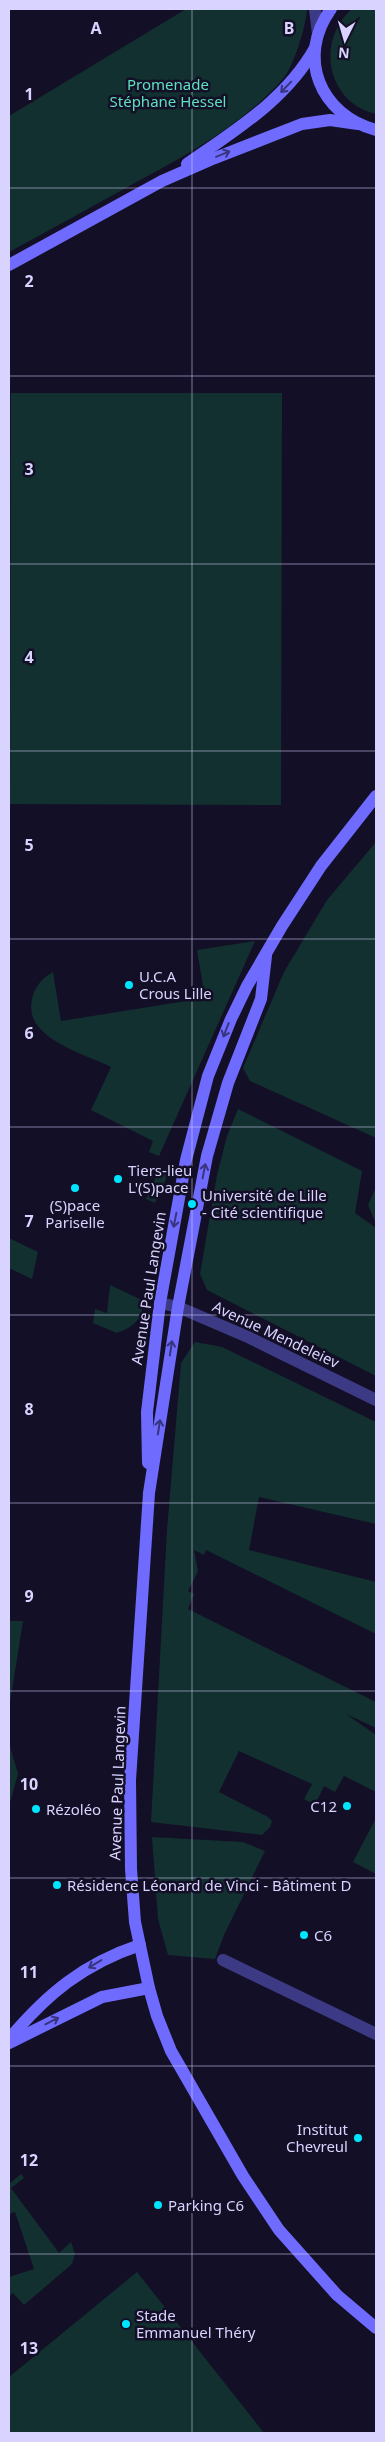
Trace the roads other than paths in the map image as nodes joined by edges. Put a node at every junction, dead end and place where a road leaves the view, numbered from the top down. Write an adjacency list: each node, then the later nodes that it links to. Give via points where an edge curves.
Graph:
1 (315, 9): 3 (street)
2 (331, 9): 3 (street)
3 (318, 34): 4 (street)
4 (315, 48): 5 (street, via 316,69 324,93 340,113); 7 (street, one-way to 7, via 300,71 262,110)
5 (358, 124): 6 (street); 7 (street, one-way to 5, via 302,124 330,120)
6 (376, 130)
7 (162, 181): 8 (street)
8 (9, 265)
9 (376, 796): 10 (street, Avenue Paul Langevin, via 308,885)
10 (266, 956): 11 (street, Avenue Paul Langevin, one-way to 11, via 230,1019 202,1097 186,1160); 12 (street, Avenue Paul Langevin, one-way to 10, via 213,1132 261,998)
11 (160, 1303): 12 (street, Avenue Mendeleiev); 14 (street, Avenue Paul Langevin, via 146,1412)
12 (178, 1307): 13 (street, Avenue Mendeleiev); 14 (street, Avenue Paul Langevin, one-way to 12)
13 (376, 1400)
14 (150, 1492): 15 (street, Avenue Paul Langevin, via 130,1780 131,1869)
15 (140, 1945): 17 (street, Avenue Paul Langevin); 19 (street, one-way to 19, via 108,1956 78,1974 42,2002)
16 (223, 1960): 18 (street)
17 (148, 1988): 19 (street, one-way to 17, via 102,1996); 20 (street, Avenue Paul Langevin, via 171,2051 262,2205 337,2295)
18 (376, 2034)
19 (9, 2041)
20 (376, 2328)

